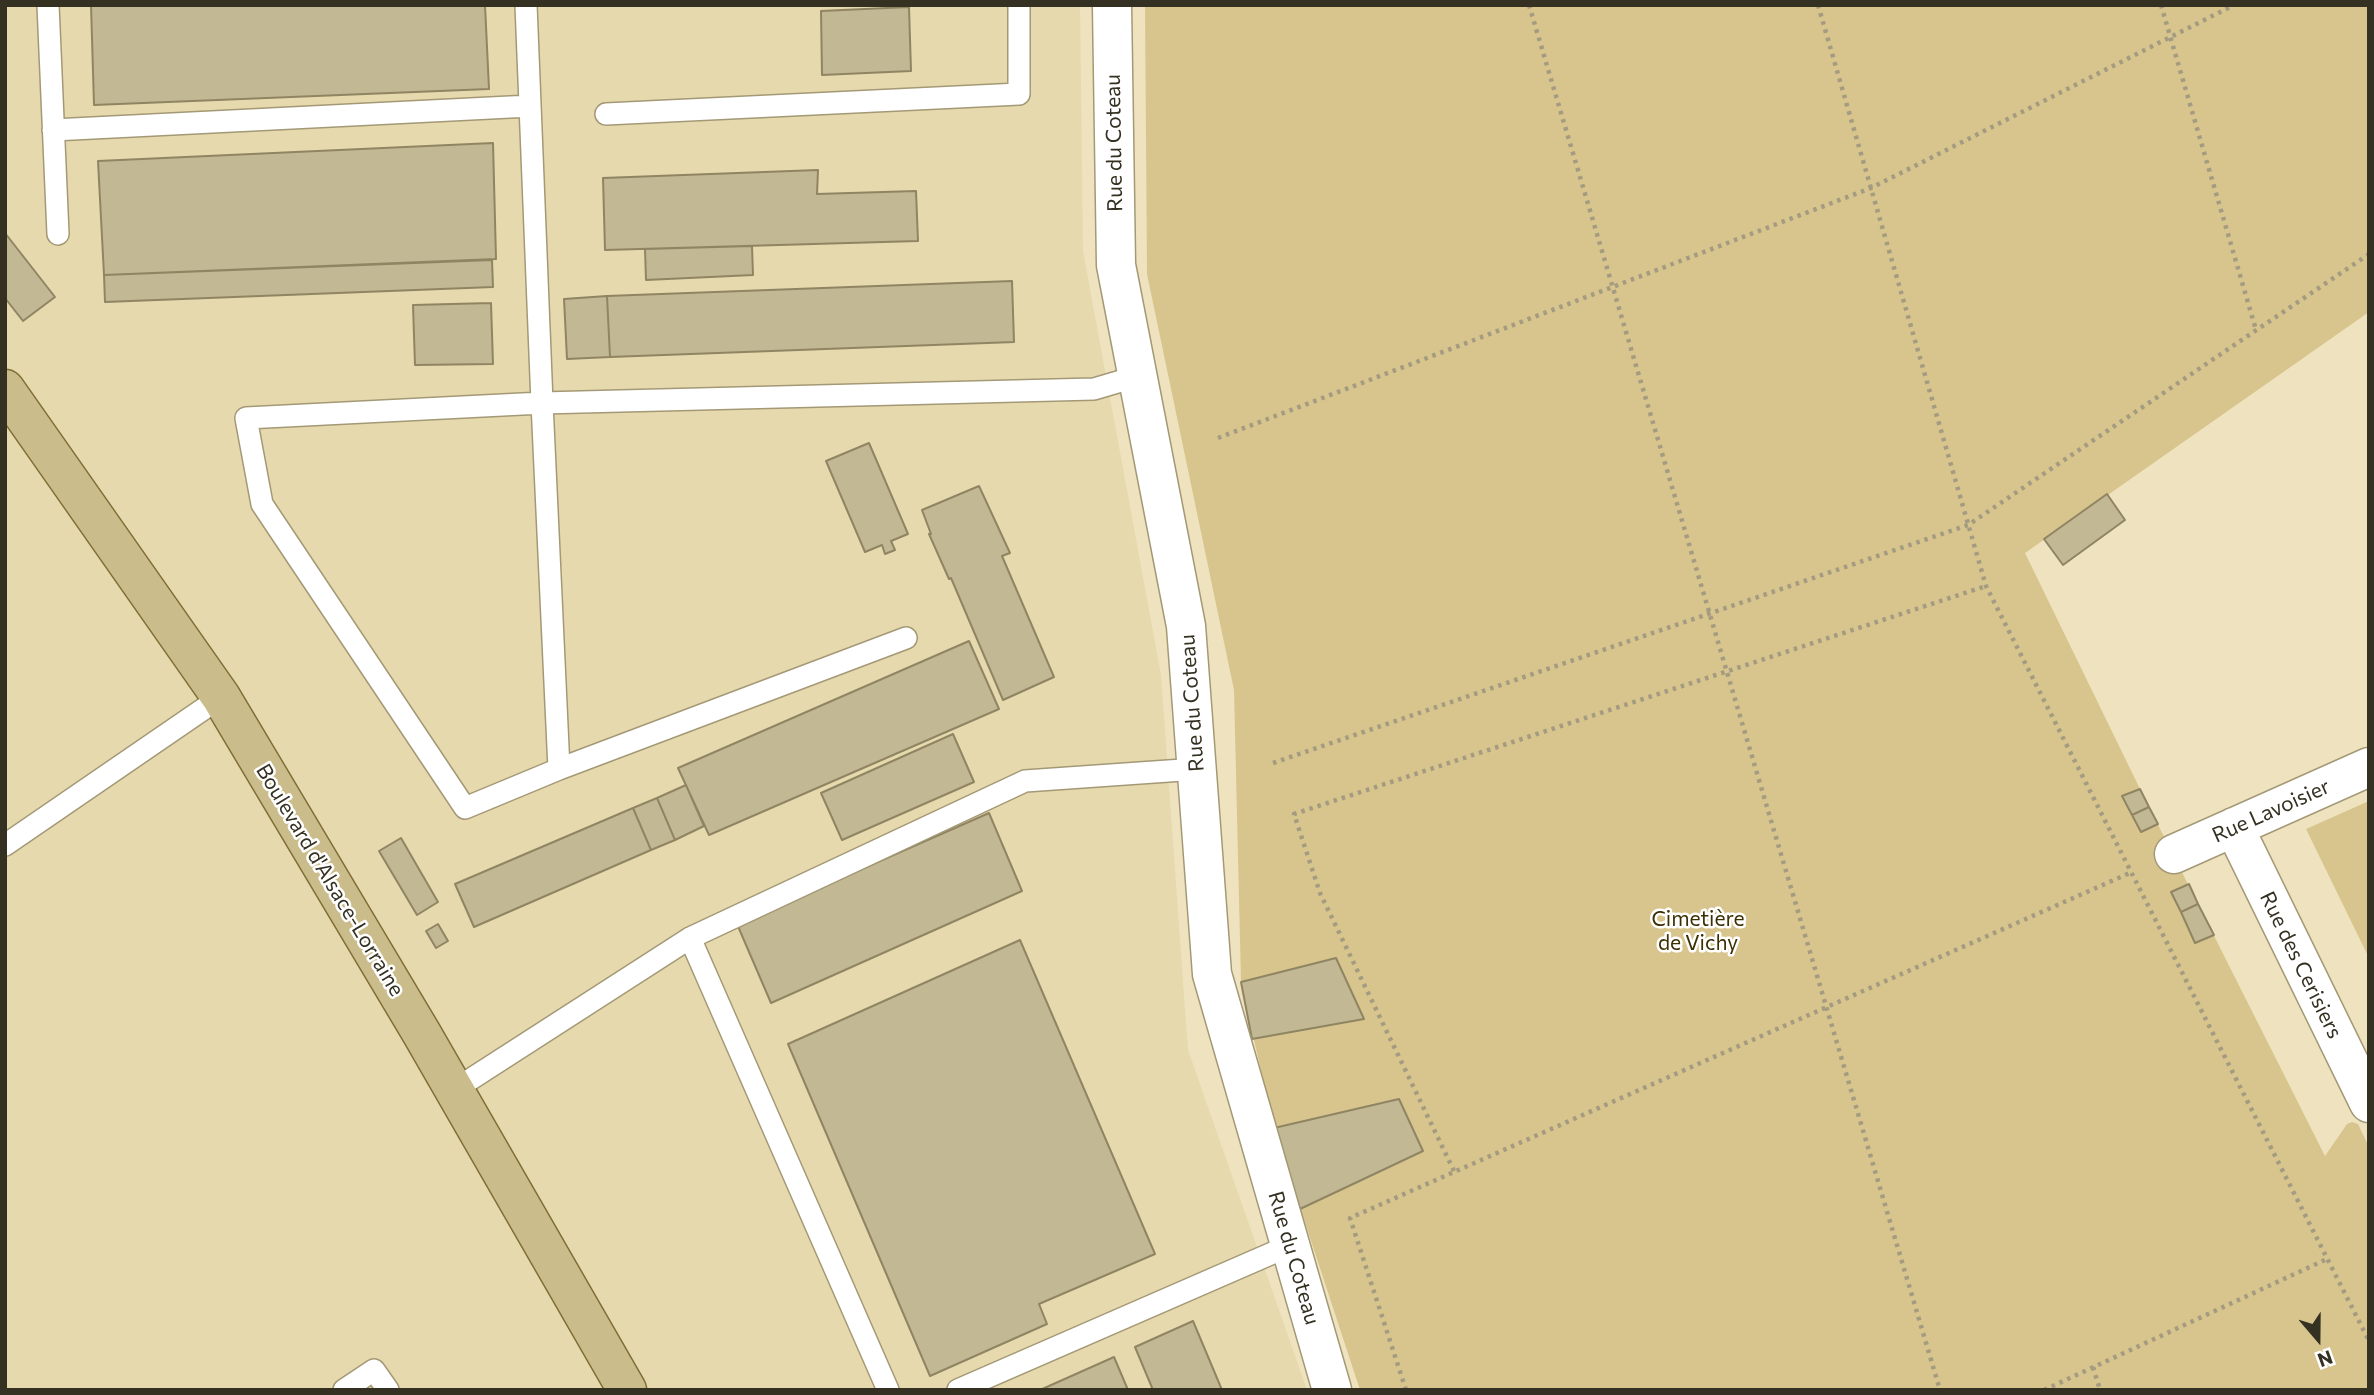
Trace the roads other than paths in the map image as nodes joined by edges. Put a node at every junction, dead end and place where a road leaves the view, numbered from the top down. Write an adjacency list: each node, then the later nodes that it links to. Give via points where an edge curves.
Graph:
1 (48, 5): 7 (lane)
2 (527, 5): 5 (lane)
3 (1019, 5): 6 (lane, via 1019,94)
4 (1112, 5): 9 (street, Rue du Coteau, via 1116,265)
5 (530, 106): 7 (lane); 11 (lane)
6 (606, 114)
7 (53, 130): 8 (lane)
8 (58, 234)
9 (1138, 376): 11 (lane, via 1094,389); 16 (street, Rue du Coteau, via 1186,625)
10 (5, 389): 13 (main road, Boulevard d'Alsace-Lorraine)
11 (542, 403): 15 (lane); 15 (lane, via 246,418 262,504 465,808)
12 (906, 638): 15 (lane)
13 (221, 697): 18 (lane); 21 (main road, Boulevard d'Alsace-Lorraine)
14 (2369, 767): 17 (street, Rue Lavoisier)
15 (559, 769)
16 (1197, 769): 20 (lane, via 1025,780); 23 (street, Rue du Coteau, via 1212,974)
17 (2234, 827): 19 (street, Rue Lavoisier); 22 (street, Rue des Cerisiers)
18 (5, 845)
19 (2174, 854)
20 (690, 937): 21 (lane); 27 (lane)
21 (454, 1090): 26 (main road, Boulevard d'Alsace-Lorraine)
22 (2369, 1103)
23 (1291, 1245): 28 (lane); 29 (street, Rue du Coteau)
24 (344, 1390): 25 (lane, via 374,1370)
25 (388, 1390)
26 (627, 1390)
27 (888, 1390)
28 (958, 1390)
29 (1332, 1390)

